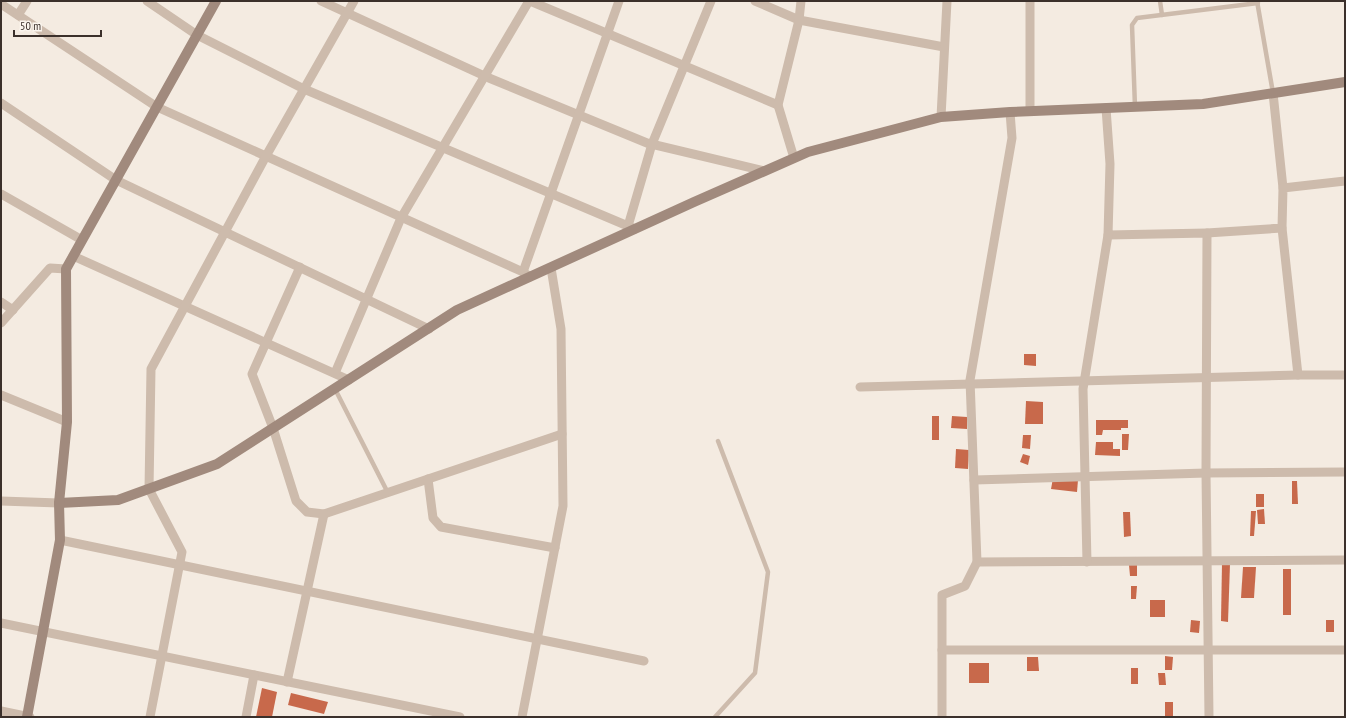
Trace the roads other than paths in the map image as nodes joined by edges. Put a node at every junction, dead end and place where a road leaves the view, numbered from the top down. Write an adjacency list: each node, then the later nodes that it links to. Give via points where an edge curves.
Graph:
1 (27, 1): 17 (street)
2 (147, 1): 21 (street)
3 (216, 1): 21 (street)
4 (321, 1): 16 (street)
5 (354, 1): 16 (street)
6 (530, 1): 20 (street); 24 (street)
7 (618, 1): 20 (street)
8 (711, 1): 23 (street)
9 (755, 1): 19 (street)
10 (801, 1): 19 (street)
11 (947, 1): 22 (street)
12 (1030, 1): 33 (street)
13 (1160, 1): 18 (lane)
14 (1258, 2): 18 (lane); 27 (lane)
15 (1, 4): 17 (street)
16 (347, 13): 24 (street); 26 (street)
17 (18, 15): 30 (street)
18 (1162, 15): 31 (lane, via 1137,18 1132,25)
19 (799, 20): 22 (street); 29 (street)
20 (607, 34): 23 (street); 35 (street)
21 (197, 35): 26 (street); 30 (street)
22 (944, 47): 36 (street)
23 (684, 66): 29 (street); 37 (street)
24 (485, 76): 35 (street); 38 (street)
25 (1345, 82): 27 (street)
26 (304, 89): 38 (street); 39 (street)
27 (1274, 93): 31 (street, via 1203,104); 44 (street)
28 (1, 103): 42 (street)
29 (778, 105): 40 (street)
30 (157, 107): 39 (street); 42 (street)
31 (1135, 107): 32 (street)
32 (1106, 108): 33 (street); 52 (street, via 1110,164)
33 (1030, 111): 34 (street)
34 (1010, 112): 36 (street); 72 (street, via 1012,138)
35 (578, 115): 37 (street); 45 (street)
36 (941, 117): 40 (street, via 808,152)
37 (652, 144): 41 (street); 48 (street)
38 (443, 148): 45 (street); 47 (street)
39 (266, 156): 47 (street); 50 (street)
40 (794, 158): 41 (street)
41 (765, 171): 48 (street)
42 (116, 180): 50 (street); 53 (street)
43 (1345, 181): 44 (street)
44 (1283, 188): 49 (street)
45 (551, 193): 48 (street); 58 (street)
46 (1, 194): 53 (street)
47 (401, 218): 58 (street); 59 (street)
48 (632, 228): 56 (street)
49 (1282, 228): 51 (street); 67 (street)
50 (225, 232): 55 (street); 61 (street)
51 (1207, 233): 52 (street); 69 (street)
52 (1108, 235): 71 (street)
53 (82, 240): 54 (street)
54 (73, 256): 57 (street); 61 (street)
55 (300, 267): 59 (street); 65 (street)
56 (551, 268): 58 (street); 78 (street, via 561,329)
57 (66, 269): 62 (street, via 50,268); 76 (street)
58 (527, 274): 64 (street, via 457,310)
59 (367, 299): 64 (street); 66 (street)
60 (1, 302): 62 (street)
61 (185, 306): 65 (street); 85 (street, via 150,369)
62 (13, 310): 63 (street)
63 (1, 323)
64 (429, 329): 70 (street)
65 (266, 342): 66 (street); 77 (street, via 252,374)
66 (335, 373): 70 (street)
67 (1298, 375): 68 (street); 69 (street)
68 (1345, 375)
69 (1206, 378): 71 (street); 81 (street)
70 (349, 380): 74 (street)
71 (1084, 381): 72 (street); 82 (street)
72 (970, 384): 73 (street); 84 (street)
73 (860, 387)
74 (335, 389): 77 (street); 86 (lane)
75 (1, 395): 76 (street)
76 (67, 422): 88 (street)
77 (273, 428): 85 (street, via 217,464); 89 (street, via 296,501 308,512)
78 (562, 434): 83 (street); 91 (street, via 563,506)
79 (718, 441): 115 (lane, via 768,572 755,672)
80 (1345, 472): 81 (street)
81 (1206, 473): 82 (street); 93 (street)
82 (1085, 477): 84 (street); 95 (street)
83 (428, 479): 86 (street); 91 (street, via 433,518 441,527)
84 (974, 480): 94 (street)
85 (149, 488): 88 (street, via 118,500); 96 (street, via 182,552)
86 (388, 493): 89 (street)
87 (1, 501): 88 (street)
88 (58, 503): 90 (street)
89 (324, 514): 97 (street)
90 (60, 540): 96 (street); 99 (street)
91 (555, 548): 100 (street)
92 (1345, 560): 93 (street)
93 (1207, 561): 95 (street); 102 (street)
94 (977, 562): 95 (street); 101 (street, via 965,586 942,595)
95 (1087, 562)
96 (180, 565): 97 (street); 104 (street)
97 (307, 591): 100 (street); 107 (street)
98 (1, 623): 99 (street)
99 (43, 632): 104 (street); 110 (street)
100 (537, 639): 105 (street); 114 (street)
101 (942, 650): 102 (street); 116 (street)
102 (1208, 650): 103 (street); 117 (street)
103 (1345, 650)
104 (162, 656): 106 (street); 111 (street)
105 (644, 661)
106 (254, 675): 107 (street); 112 (street)
107 (287, 682): 109 (street)
108 (1, 711): 110 (street)
109 (443, 715): 113 (street)
110 (28, 717)
111 (150, 717)
112 (246, 717)
113 (460, 717)
114 (522, 717)
115 (715, 717)
116 (942, 717)
117 (1209, 717)

